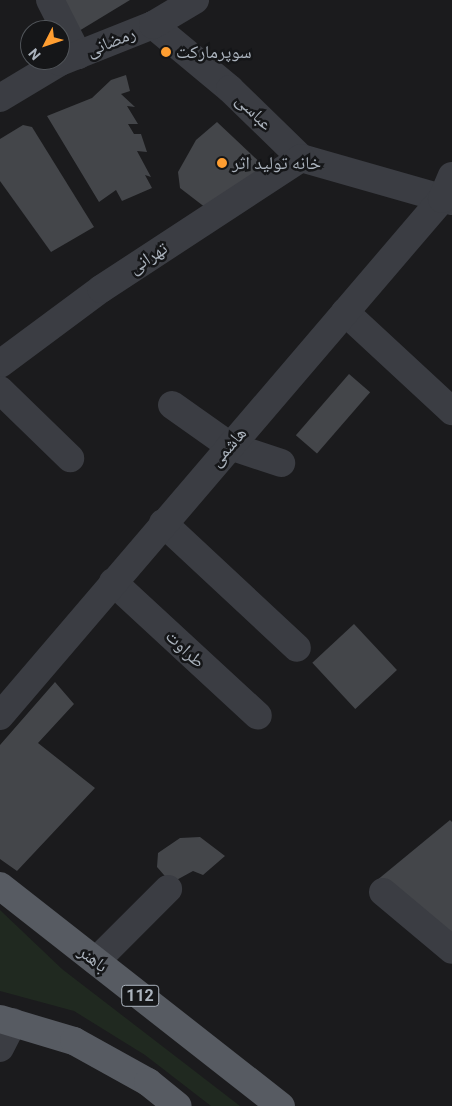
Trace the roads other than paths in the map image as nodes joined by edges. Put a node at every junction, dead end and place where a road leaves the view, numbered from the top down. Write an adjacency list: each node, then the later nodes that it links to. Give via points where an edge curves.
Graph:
1 (50, 0): 4 (street)
2 (188, 2): 3 (street, رمضانی)
3 (154, 25): 4 (street, رمضانی); 6 (street, عباسی, via 230,88)
4 (78, 55): 5 (street, رمضانی)
5 (0, 98)
6 (300, 158): 7 (street, عباسی); 9 (street, تهرانی, via 101,289)
7 (449, 192): 8 (street, هاشمی)
8 (345, 312): 12 (street); 13 (street, هاشمی)
9 (0, 364)
10 (0, 390): 14 (street)
11 (172, 405): 13 (street)
12 (452, 410)
13 (230, 446): 15 (street); 16 (street, هاشمی)
14 (70, 458)
15 (281, 463)
16 (163, 523): 17 (street, هاشمی); 18 (street)
17 (113, 582): 19 (street, هاشمی); 20 (street, طراوت)
18 (297, 648)
19 (0, 716)
20 (258, 716)
21 (0, 886): 25 (main road, باهنر / 112)
22 (168, 889): 25 (street)
23 (383, 892): 24 (street)
24 (452, 950)
25 (96, 961): 29 (main road, باهنر / 112)
26 (6, 1021): 27 (street); 28 (main road, via 74,1041 110,1059)
27 (0, 1048)
28 (178, 1106)
29 (281, 1106)

